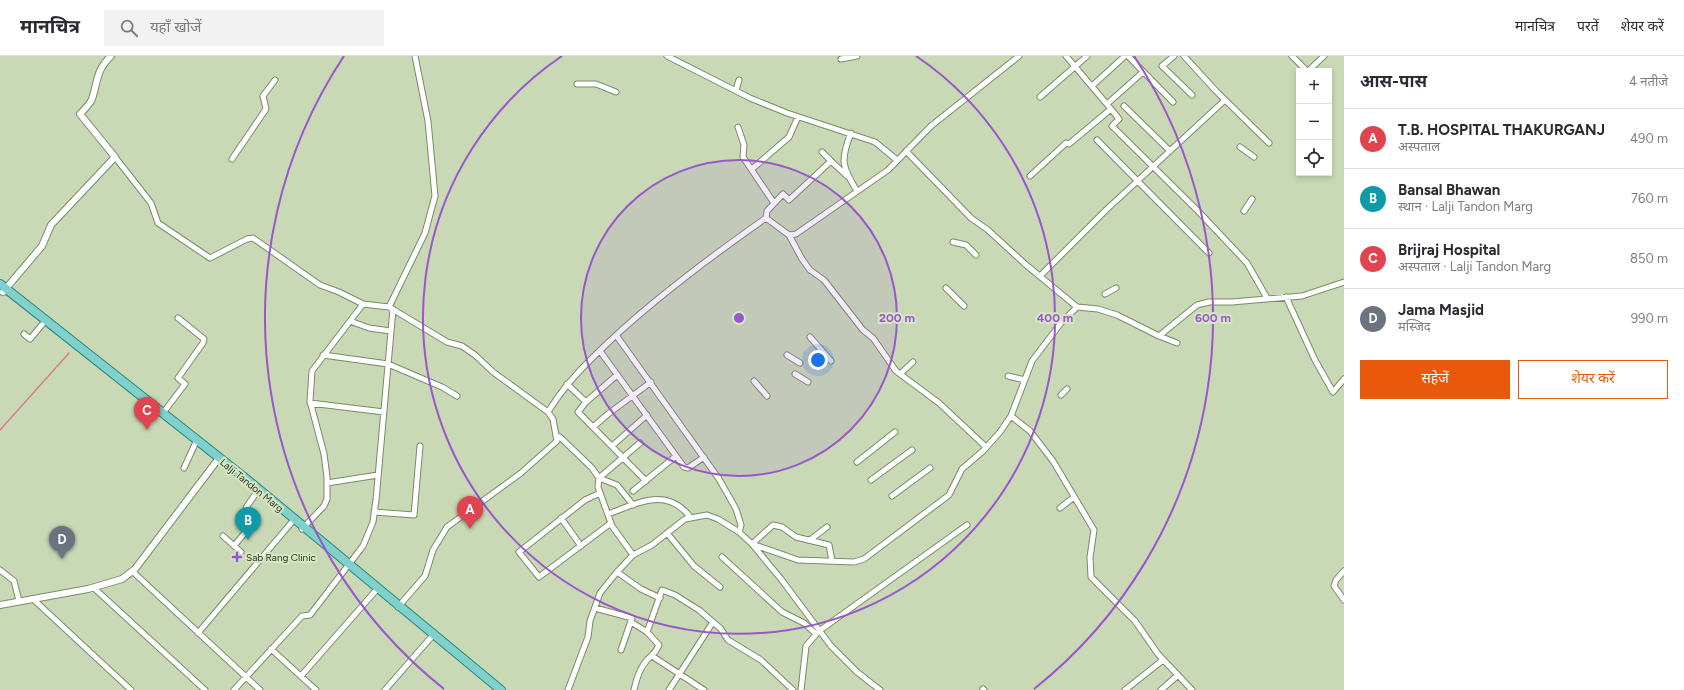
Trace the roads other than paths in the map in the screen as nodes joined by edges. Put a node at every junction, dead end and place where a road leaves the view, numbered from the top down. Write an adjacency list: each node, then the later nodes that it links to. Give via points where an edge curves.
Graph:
1 (111, 56): 40 (street, via 97,76 91,100 80,114)
2 (415, 56): 72 (street, via 428,121 435,196 425,233)
3 (667, 56): 22 (street)
4 (857, 56): 13 (street)
5 (1019, 56): 37 (street, via 931,126)
6 (1066, 56): 14 (street)
7 (1087, 56): 14 (street)
8 (1126, 56): 17 (street); 21 (street)
9 (1174, 56): 24 (street, via 1162,66)
10 (1184, 56): 26 (street)
11 (1292, 56): 15 (street)
12 (1324, 56): 16 (street)
13 (841, 59)
14 (1075, 66): 21 (street); 25 (street)
15 (1305, 68)
16 (1311, 68)
17 (1143, 72): 27 (street); 28 (street)
18 (275, 80): 42 (street, via 263,96 266,109)
19 (739, 80): 22 (street)
20 (577, 84): 23 (street, via 596,84)
21 (1092, 86): 28 (street)
22 (736, 90): 31 (street)
23 (616, 92)
24 (1192, 95)
25 (1040, 97)
26 (1225, 100): 35 (street); 38 (street)
27 (1173, 102)
28 (1107, 104): 30 (street)
29 (1124, 106): 38 (street)
30 (1111, 109): 45 (street, via 1119,119 1112,126); 47 (street, via 1069,144 1066,143)
31 (798, 117): 33 (street); 46 (street, via 790,137)
32 (738, 127): 46 (street, via 744,145 744,157)
33 (851, 133): 43 (street, via 875,142); 48 (street, via 843,152)
34 (1097, 140): 49 (street)
35 (1269, 143)
36 (1240, 147): 41 (street)
37 (906, 151): 43 (street); 61 (street, via 971,218)
38 (1170, 151): 45 (street)
39 (822, 152): 44 (street)
40 (115, 157): 63 (street, via 51,225 42,246); 69 (street, via 151,203 158,223 210,258 253,238 320,285)
41 (1254, 157)
42 (232, 159)
43 (897, 160): 50 (street, via 888,170)
44 (831, 161): 48 (street); 52 (street, via 789,200 783,194)
45 (1153, 166): 49 (street); 68 (street, via 1247,263)
46 (752, 169): 52 (street)
47 (1030, 176)
48 (848, 177): 50 (street)
49 (1137, 181): 59 (street); 61 (street)
50 (857, 191): 55 (street)
51 (1252, 199): 53 (street)
52 (774, 203): 54 (street, via 767,211)
53 (1244, 211)
54 (766, 218): 56 (street); 78 (street, via 682,278)
55 (796, 234): 56 (street); 57 (street)
56 (789, 235): 57 (street)
57 (792, 242): 90 (street, via 810,270 824,280)
58 (953, 242): 60 (street, via 966,245)
59 (1209, 253)
60 (976, 255)
61 (1040, 276): 71 (street)
62 (1344, 282): 67 (street, via 1302,296)
63 (2, 288): 75 (main road, Lalji Tandon Marg)
64 (946, 288): 70 (street)
65 (1116, 288): 66 (street)
66 (1105, 294)
67 (1286, 297): 68 (street); 93 (street, via 1333,392)
68 (1267, 298): 79 (street, via 1197,305)
69 (363, 304): 72 (street); 74 (street)
70 (964, 306)
71 (1077, 307): 79 (street, via 1098,309 1117,315); 95 (street, via 1032,361)
72 (391, 308): 76 (street); 108 (street, via 447,342 462,346 476,355 493,372)
73 (178, 318): 109 (street, via 204,339 178,378 185,384)
74 (350, 321): 76 (street, via 369,328); 83 (street)
75 (44, 322): 77 (street, via 30,339); 94 (main road, Lalji Tandon Marg)
76 (391, 331): 88 (street)
77 (24, 334)
78 (616, 335): 82 (street); 97 (street)
79 (1159, 336): 81 (street)
80 (810, 337): 85 (street)
81 (1177, 343)
82 (600, 351): 91 (street); 99 (street)
83 (323, 355): 88 (street); 106 (street, via 312,371)
84 (788, 355): 87 (street)
85 (832, 361)
86 (914, 362): 90 (street)
87 (800, 363)
88 (388, 364): 103 (street); 107 (street)
89 (795, 374): 98 (street)
90 (900, 374): 119 (street, via 938,403)
91 (617, 375): 101 (street); 105 (street)
92 (1008, 376): 95 (street)
93 (1344, 379)
94 (118, 380): 109 (main road, Lalji Tandon Marg); 116 (main road, Lalji Tandon Marg)
95 (1025, 380): 111 (street)
96 (754, 381): 104 (street)
97 (651, 382): 101 (street); 123 (street)
98 (808, 382)
99 (567, 384): 105 (street); 108 (street)
100 (1067, 389): 102 (street)
101 (632, 395): 110 (street); 112 (street)
102 (1062, 395)
103 (457, 396)
104 (767, 396)
105 (586, 402): 112 (street, via 578,412)
106 (310, 403): 107 (street); 132 (street, via 324,454)
107 (384, 412): 128 (street)
108 (548, 412): 114 (street, via 553,420)
109 (163, 413): 124 (main road, Lalji Tandon Marg)
110 (647, 415): 118 (street); 121 (street)
111 (1011, 416): 119 (street); 137 (street, via 1032,432)
112 (593, 427): 118 (street)
113 (895, 432): 125 (street)
114 (556, 436): 129 (street, via 587,463); 173 (street, via 557,441 521,472 446,527 433,550 425,576)
115 (640, 443): 122 (street)
116 (195, 444): 124 (main road, Lalji Tandon Marg); 126 (street)
117 (420, 446): 140 (street, via 414,515)
118 (612, 446): 122 (street)
119 (986, 447): 159 (street, via 962,469 949,495 870,554 854,562)
120 (912, 450): 130 (street)
121 (676, 456): 123 (street, via 686,468); 131 (street)
122 (623, 457): 129 (street); 131 (street)
123 (704, 457): 149 (street, via 736,509 741,525)
124 (218, 459): 134 (main road, Lalji Tandon Marg); 148 (main road, Lalji Tandon Marg); 162 (street)
125 (857, 462)
126 (184, 468)
127 (930, 468): 136 (street)
128 (378, 475): 132 (street); 140 (street)
129 (599, 478): 135 (street); 138 (street, via 617,485)
130 (871, 480)
131 (646, 481): 133 (street)
132 (327, 483): 148 (street, via 328,499)
133 (633, 491)
134 (257, 492): 144 (main road, Lalji Tandon Marg); 154 (street, via 247,506 242,520 248,529)
135 (600, 493): 141 (street); 142 (street, via 585,500)
136 (892, 496)
137 (1074, 497): 139 (street); 184 (street, via 1094,530 1090,557 1091,577 1134,622)
138 (633, 505): 141 (street); 143 (street, via 659,498 683,507)
139 (1060, 508)
140 (374, 512): 160 (street, via 373,522 363,546)
141 (608, 514): 145 (street)
142 (561, 518): 155 (street); 155 (street, via 519,552 539,577)
143 (691, 518): 149 (street, via 707,515); 150 (street, via 685,519)
144 (292, 522): 148 (main road, Lalji Tandon Marg); 178 (street)
145 (611, 524): 155 (street); 157 (street)
146 (967, 525): 179 (street)
147 (827, 527): 152 (street)
148 (303, 528): 160 (main road, Lalji Tandon Marg)
149 (739, 532): 153 (street)
150 (667, 533): 157 (street); 165 (street, via 694,566)
151 (223, 536): 154 (street)
152 (810, 540): 153 (street, via 796,537 782,527 773,525); 159 (street, via 829,545)
153 (752, 544): 159 (street, via 798,560); 179 (street, via 781,579)
154 (234, 546): 156 (street)
155 (581, 546)
156 (241, 552)
157 (633, 555): 163 (street)
158 (722, 558): 179 (street, via 782,612)
159 (832, 561)
160 (349, 567): 167 (main road, Lalji Tandon Marg); 181 (street, via 310,615 302,616)
161 (0, 570): 171 (street, via 14,581)
162 (132, 571): 166 (street, via 122,579); 178 (street)
163 (617, 572): 168 (street, via 641,589); 174 (street, via 600,593)
164 (1344, 572): 170 (street, via 1334,586)
165 (720, 587)
166 (94, 588): 169 (street); 191 (street)
167 (377, 589): 173 (main road, Lalji Tandon Marg); 186 (street)
168 (660, 598): 176 (street, via 662,590 675,595); 177 (street)
169 (33, 599): 171 (street); 190 (street)
170 (1344, 600)
171 (19, 601): 172 (street)
172 (0, 604)
173 (398, 607): 180 (main road, Lalji Tandon Marg)
174 (595, 608): 175 (street, via 632,618); 198 (street, via 588,637)
175 (630, 622): 177 (street); 182 (street)
176 (713, 622): 185 (street); 202 (street, via 728,640 761,660)
177 (647, 632): 183 (street, via 659,645)
178 (198, 633): 188 (street)
179 (817, 633): 203 (street, via 806,646); 204 (street, via 857,672)
180 (433, 636): 189 (main road, Lalji Tandon Marg); 195 (street)
181 (271, 649): 186 (street); 188 (street)
182 (621, 650)
183 (652, 656): 185 (street); 199 (street, via 636,679)
184 (1163, 660): 187 (street); 205 (street)
185 (679, 674): 200 (street); 201 (street)
186 (301, 676): 194 (street)
187 (1177, 676): 206 (street); 207 (street)
188 (246, 677): 192 (street); 193 (street)
189 (483, 677): 196 (main road, Lalji Tandon Marg); 197 (main road, Lalji Tandon Marg)
190 (131, 690)
191 (205, 690)
192 (234, 690)
193 (260, 690)
194 (316, 690)
195 (385, 690)
196 (496, 690)
197 (501, 690)
198 (568, 690)
199 (634, 690)
200 (669, 690)
201 (704, 690)
202 (793, 690)
203 (801, 690)
204 (880, 690)
205 (1124, 690)
206 (1161, 690)
207 (1192, 690)

